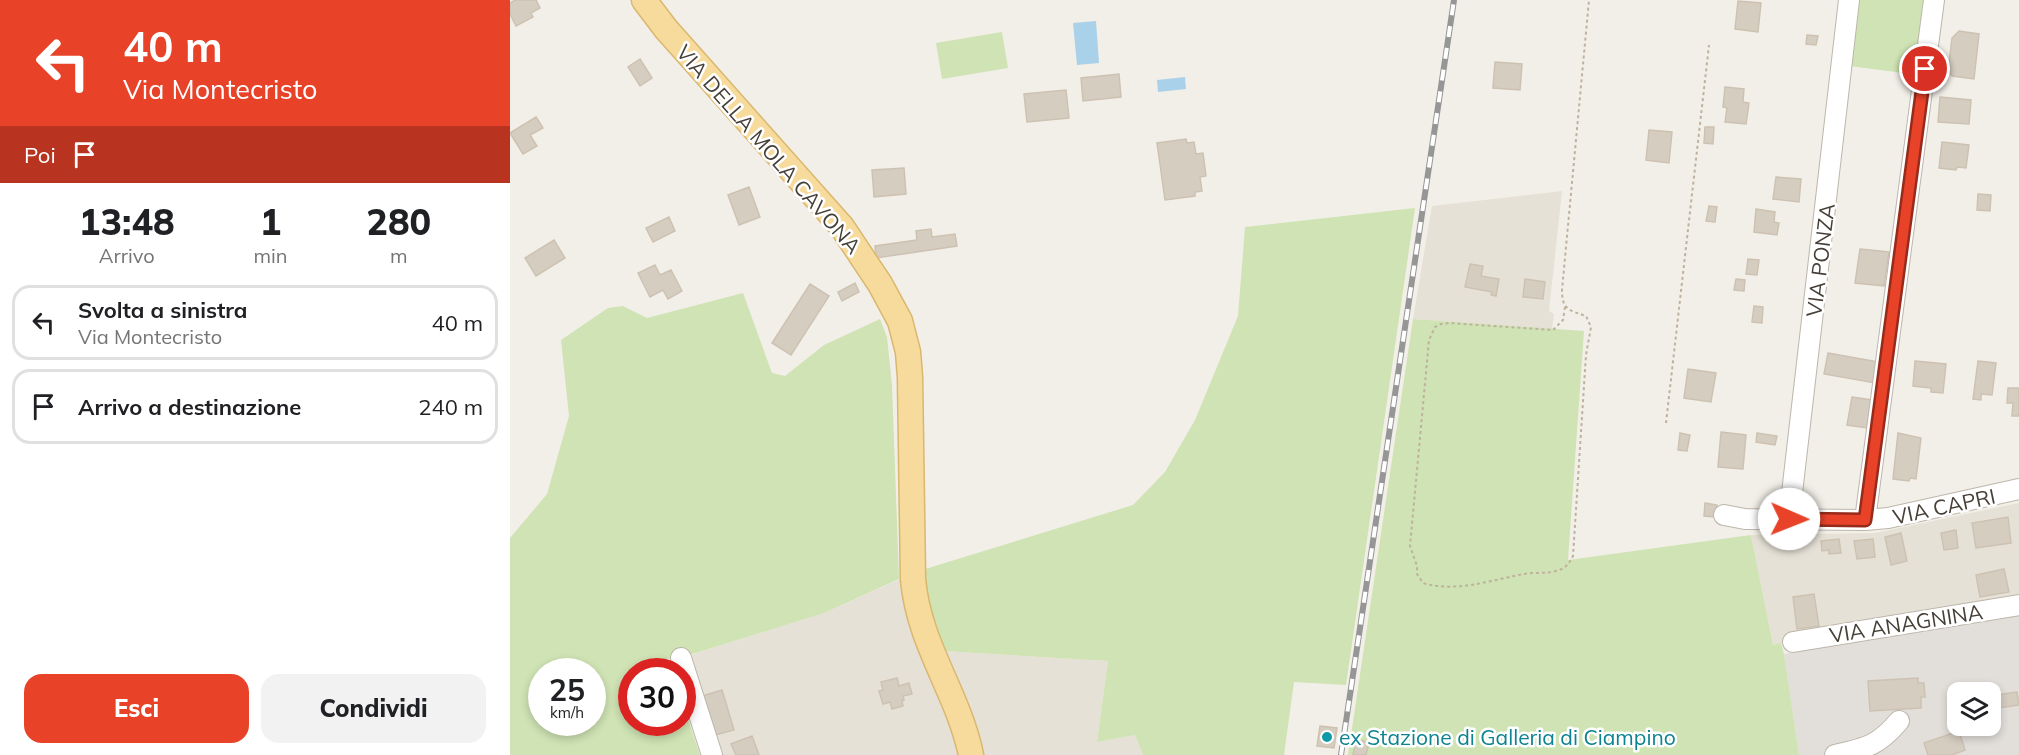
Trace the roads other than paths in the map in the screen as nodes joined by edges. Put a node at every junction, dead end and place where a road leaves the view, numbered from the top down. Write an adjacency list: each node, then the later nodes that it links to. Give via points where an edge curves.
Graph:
1 (644, 0): 13 (main road, VIA DELLA MOLA CAVONA, via 842,226 900,321 910,376 915,598 924,633 957,709)
2 (1849, 0): 6 (street, VIA PONZA)
3 (1934, 0): 7 (street)
4 (2019, 489): 7 (street, VIA CAPRI)
5 (1724, 515): 6 (street, VIA CAPRI)
6 (1789, 519): 7 (street, VIA CAPRI)
7 (1865, 520)
8 (2019, 605): 9 (street, VIA ANAGNINA)
9 (1793, 642)
10 (696, 705): 12 (street)
11 (1899, 721): 14 (street, via 1884,738)
12 (712, 755)
13 (971, 755)
14 (1835, 755)

